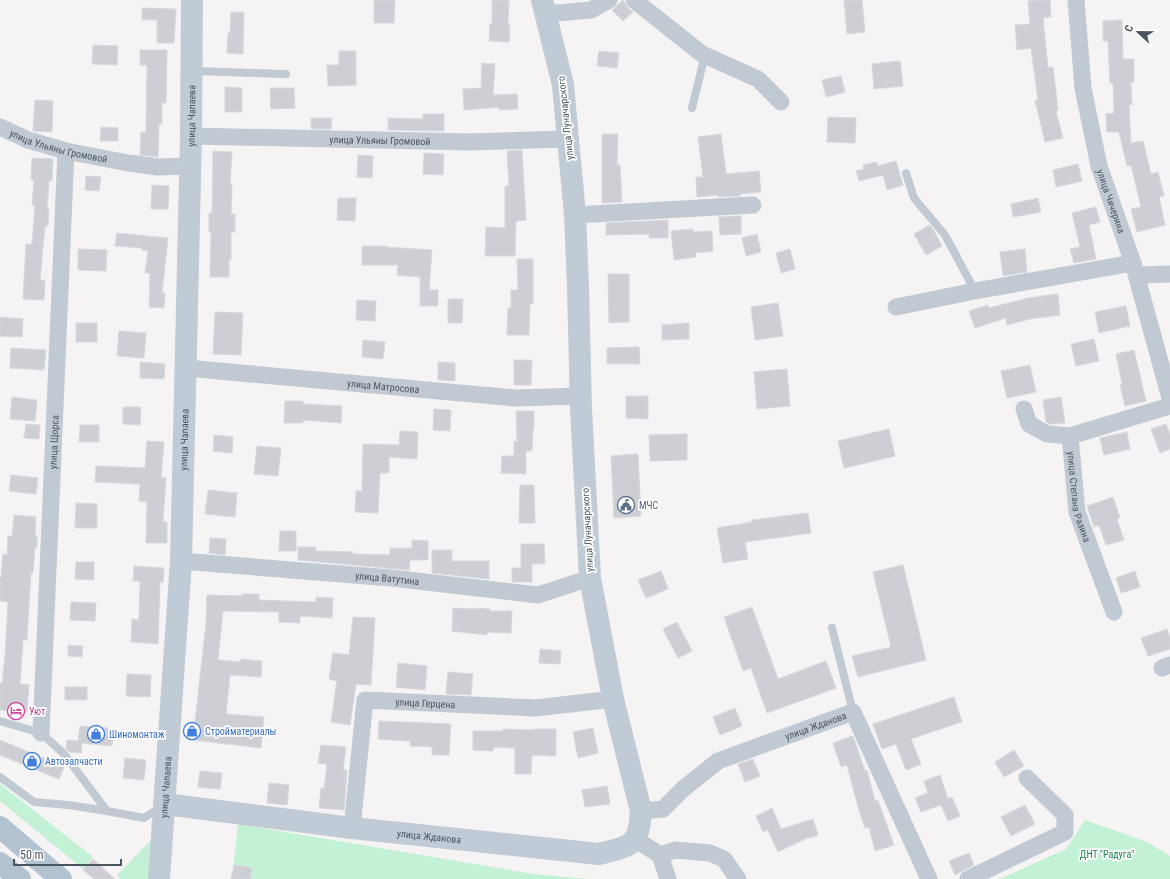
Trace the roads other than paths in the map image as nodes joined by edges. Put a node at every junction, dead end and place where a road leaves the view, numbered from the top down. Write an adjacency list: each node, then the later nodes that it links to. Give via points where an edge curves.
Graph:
1 (192, 0): 7 (main road, улица Чапаева)
2 (609, 0): 5 (street, via 591,10)
3 (634, 0): 6 (street)
4 (1076, 0): 19 (street, улица Чичерина, via 1083,88 1099,166)
5 (544, 7): 13 (main road, улица Луначарского, via 563,85)
6 (702, 54): 9 (street, via 758,79); 10 (lane, via 703,63)
7 (191, 71): 8 (lane); 12 (main road, улица Чапаева)
8 (286, 74)
9 (781, 102)
10 (692, 108)
11 (0, 128): 14 (street, улица Ульяны Громовой, via 28,140)
12 (191, 136): 13 (street, улица Ульяны Громовой, via 468,142); 15 (main road, улица Чапаева)
13 (568, 139): 18 (main road, улица Луначарского)
14 (66, 151): 15 (street, улица Ульяны Громовой, via 158,167); 36 (street, улица Щорса)
15 (189, 166): 23 (main road, улица Чапаева)
16 (906, 173): 21 (lane, via 914,198 945,235)
17 (753, 205): 18 (street)
18 (575, 215): 24 (main road, улица Луначарского)
19 (1135, 269): 20 (street); 21 (street); 25 (street, улица Чичерина)
20 (1170, 274)
21 (976, 291): 22 (street)
22 (896, 308)
23 (186, 368): 24 (street, улица Матросова, via 515,398); 29 (main road, улица Чапаева)
24 (581, 396): 30 (main road, улица Луначарского)
25 (1170, 398)
26 (1170, 406): 28 (street)
27 (1024, 409): 28 (street, улица Степана Разина, via 1028,424 1047,434)
28 (1070, 436): 31 (street, улица Степана Разина, via 1077,512)
29 (181, 561): 30 (street, улица Ватутина, via 391,578 538,595); 39 (main road, улица Чапаева)
30 (590, 578): 33 (main road, улица Луначарского)
31 (1114, 612)
32 (832, 628): 34 (lane)
33 (613, 699): 41 (main road, улица Луначарского); 43 (street, улица Герцена, via 536,708 365,700)
34 (853, 712): 41 (street, улица Жданова, via 718,761 663,809); 52 (street, улица Жданова)
35 (0, 721): 36 (lane)
36 (41, 733): 40 (lane, via 64,754)
37 (0, 777): 40 (lane, via 34,802)
38 (1027, 778): 53 (street, via 1064,815 1065,832)
39 (165, 804): 40 (lane, via 144,818); 43 (main road, улица Жданова); 49 (main road, улица Чапаева)
40 (107, 811)
41 (641, 811): 44 (main road, улица Луначарского, via 640,827)
42 (0, 827): 48 (main road)
43 (352, 828): 44 (main road, улица Жданова, via 599,854 624,848)
44 (635, 839): 45 (street)
45 (660, 855): 50 (street); 51 (street, via 675,850 710,853 724,859)
46 (0, 862): 47 (main road)
47 (20, 879)
48 (61, 879)
49 (159, 879)
50 (668, 879)
51 (738, 879)
52 (929, 879)
53 (968, 879)

